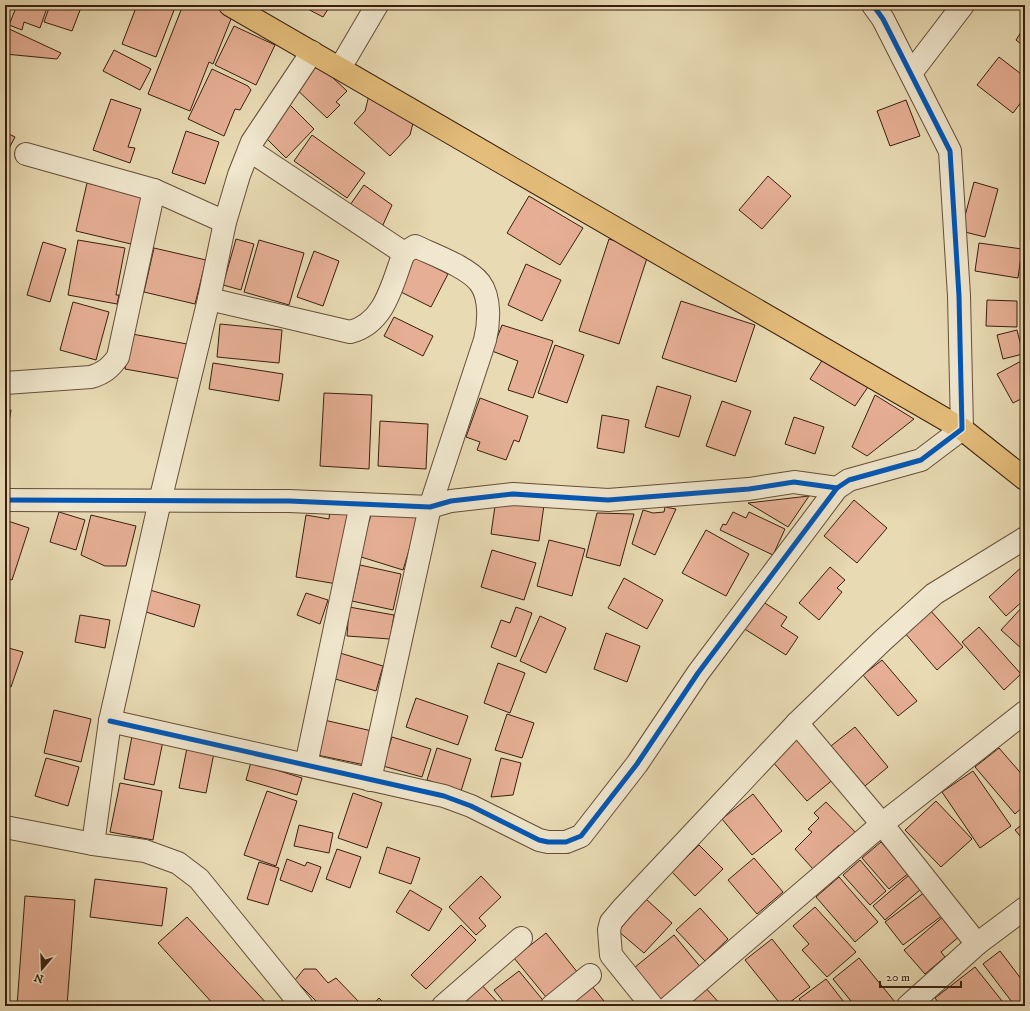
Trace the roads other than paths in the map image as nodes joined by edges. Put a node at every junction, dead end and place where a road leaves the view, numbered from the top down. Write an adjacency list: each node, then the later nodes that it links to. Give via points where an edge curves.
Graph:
1 (230, 5): 5 (main road)
2 (378, 5): 6 (street)
3 (873, 5): 7 (street)
4 (963, 5): 7 (street)
5 (312, 52): 6 (main road); 8 (street)
6 (340, 68): 15 (main road)
7 (911, 73): 15 (street, via 950,151 959,296)
8 (249, 150): 11 (street); 12 (street)
9 (26, 154): 10 (street)
10 (154, 190): 11 (street); 14 (street, via 118,357 103,373 91,377)
11 (225, 222): 13 (street)
12 (404, 253): 13 (street, via 382,310 361,330 350,332); 21 (street, via 415,246 460,266 480,283 488,304 489,325 485,340)
13 (209, 298): 19 (street)
14 (5, 382)
15 (962, 429): 16 (main road); 17 (street, via 921,460 849,480)
16 (1025, 479)
17 (837, 488): 21 (street, via 794,482 750,489 608,500 513,494 451,501); 27 (street, via 698,673 637,764 581,836 566,842 539,840 471,806 444,796)
18 (5, 500): 19 (street)
19 (160, 500): 20 (street); 24 (street)
20 (361, 504): 21 (street); 26 (street)
21 (430, 507): 27 (street)
22 (1025, 538): 25 (street, via 934,594)
23 (1025, 712): 28 (street)
24 (110, 721): 26 (street); 30 (street)
25 (797, 723): 28 (street); 39 (street, via 611,922 611,955)
26 (306, 765): 27 (street)
27 (370, 780)
28 (882, 824): 33 (street); 40 (street)
29 (5, 827): 30 (street)
30 (93, 844): 36 (street, via 145,851 178,863 194,875)
31 (1025, 908): 33 (street)
32 (521, 938): 37 (street)
33 (977, 944): 35 (street)
34 (590, 975): 38 (street)
35 (921, 1002)
36 (302, 1006)
37 (443, 1006)
38 (552, 1006)
39 (652, 1006)
40 (670, 1006)

